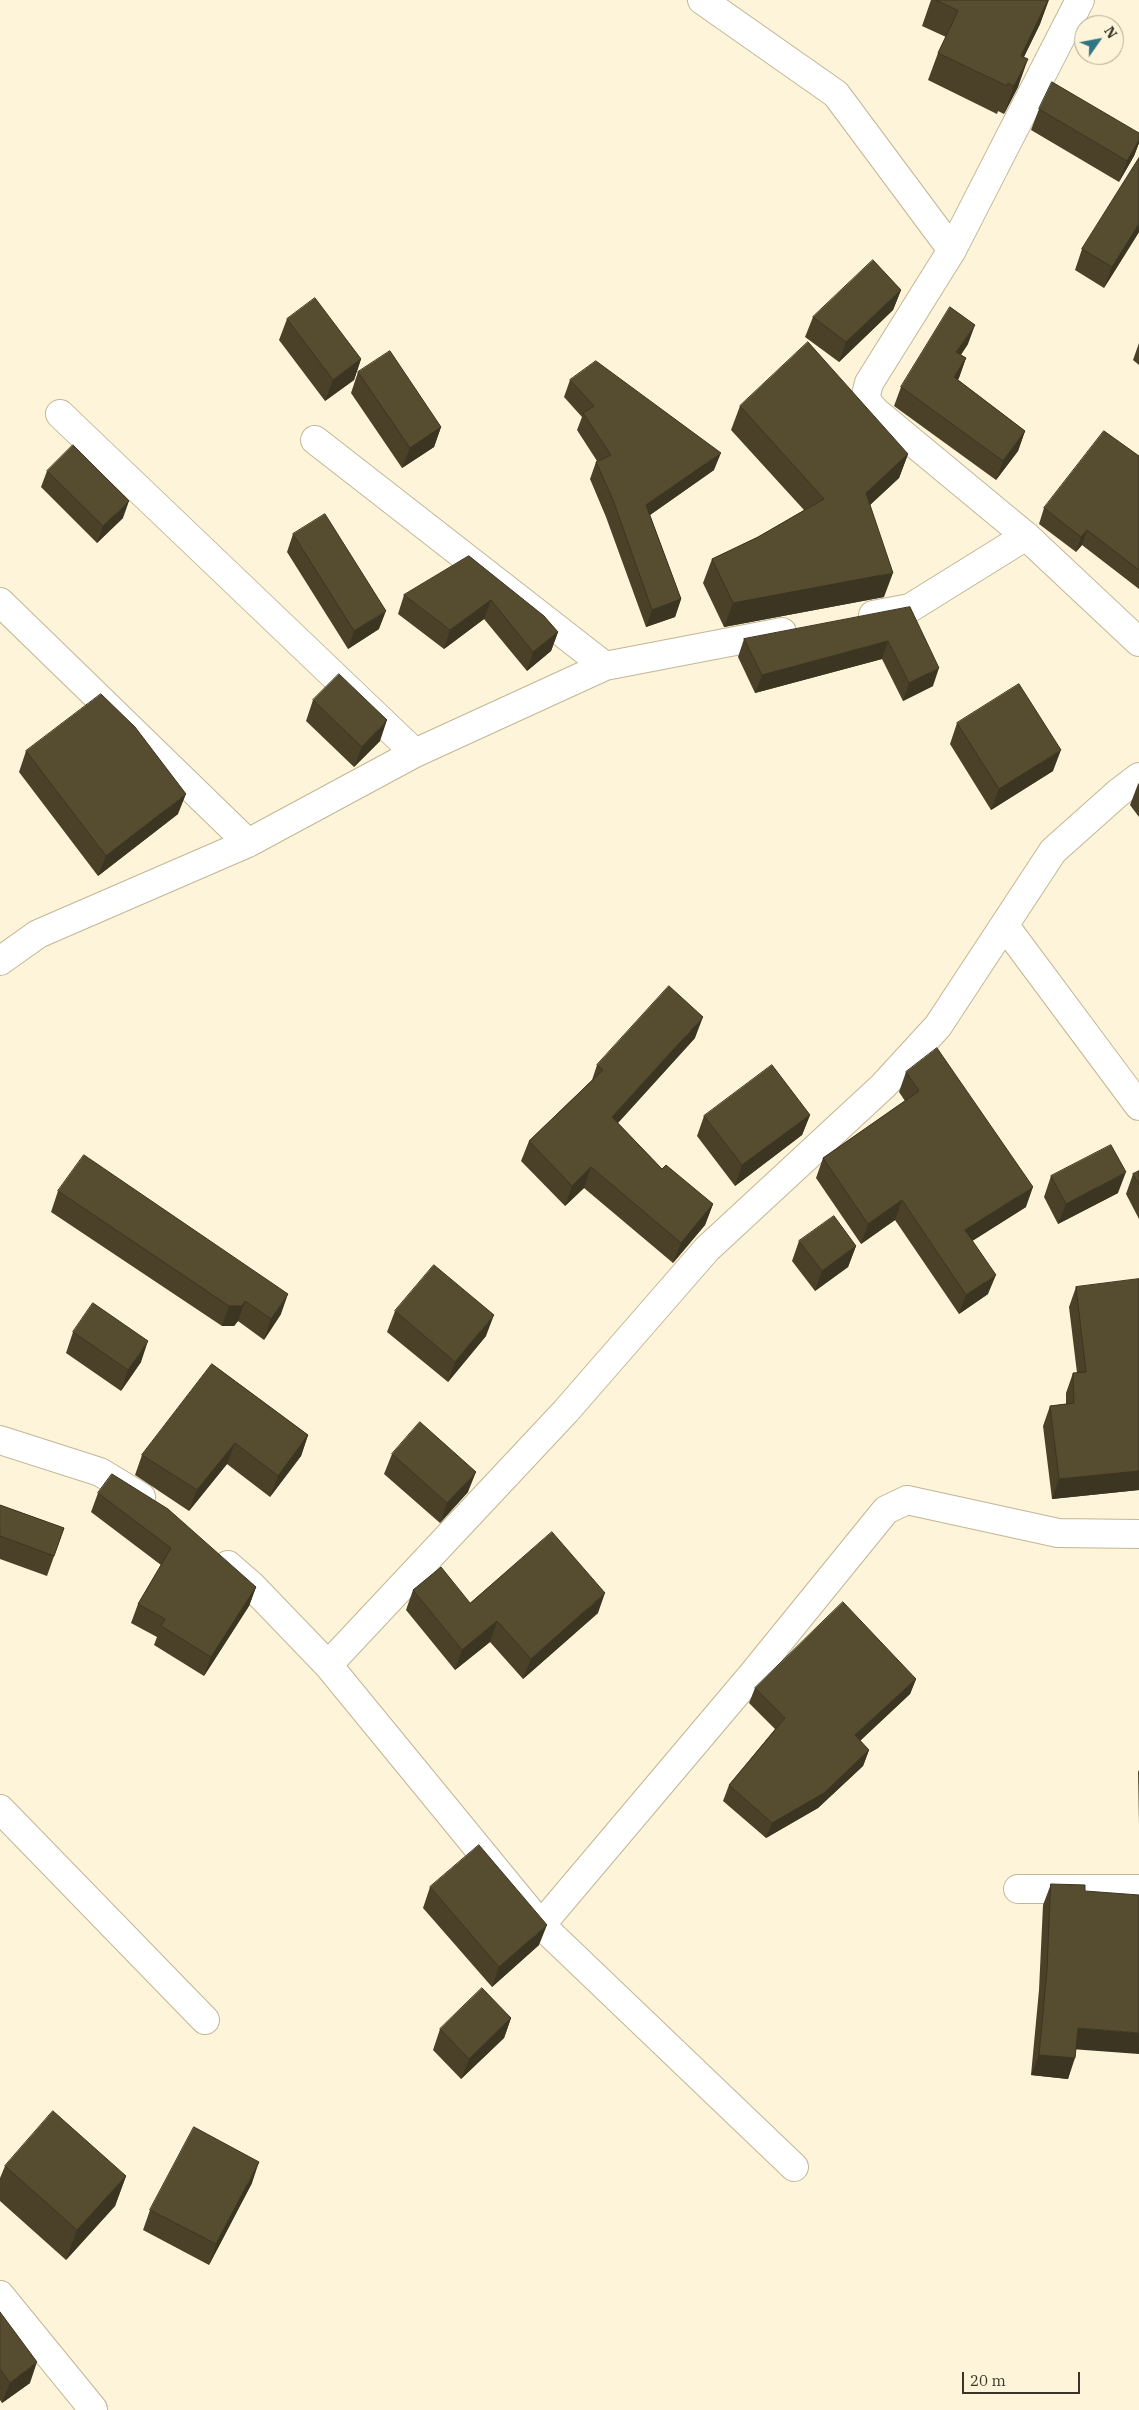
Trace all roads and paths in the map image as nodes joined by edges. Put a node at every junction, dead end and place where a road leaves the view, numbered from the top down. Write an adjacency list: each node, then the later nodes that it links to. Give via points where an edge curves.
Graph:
1 (702, 0): 3 (street, via 836,94)
2 (1080, 0): 3 (street)
3 (952, 250): 6 (street, via 869,383 865,399 875,411)
4 (60, 414): 12 (street)
5 (315, 440): 11 (street)
6 (1026, 536): 8 (street, via 910,608); 10 (street)
7 (0, 602): 14 (street)
8 (853, 619)
9 (805, 628): 11 (street)
10 (1139, 642)
11 (605, 666): 12 (street)
12 (415, 753): 14 (street)
13 (1139, 777): 15 (street, via 1053,852)
14 (248, 843): 16 (street, via 38,934)
15 (1005, 926): 17 (street); 22 (street, via 938,1026 883,1086 707,1249 566,1411)
16 (0, 961)
17 (1139, 1106)
18 (0, 1440): 19 (street, via 100,1472)
19 (162, 1510)
20 (1139, 1534): 26 (street, via 1058,1533 907,1500 886,1510 752,1675)
21 (207, 1547): 22 (street, via 251,1585)
22 (328, 1666): 26 (street)
23 (0, 1809): 27 (street)
24 (1018, 1889): 25 (street)
25 (1139, 1889)
26 (540, 1925): 28 (street)
27 (205, 2020)
28 (794, 2167)
29 (0, 2295): 30 (street)
30 (93, 2409)

